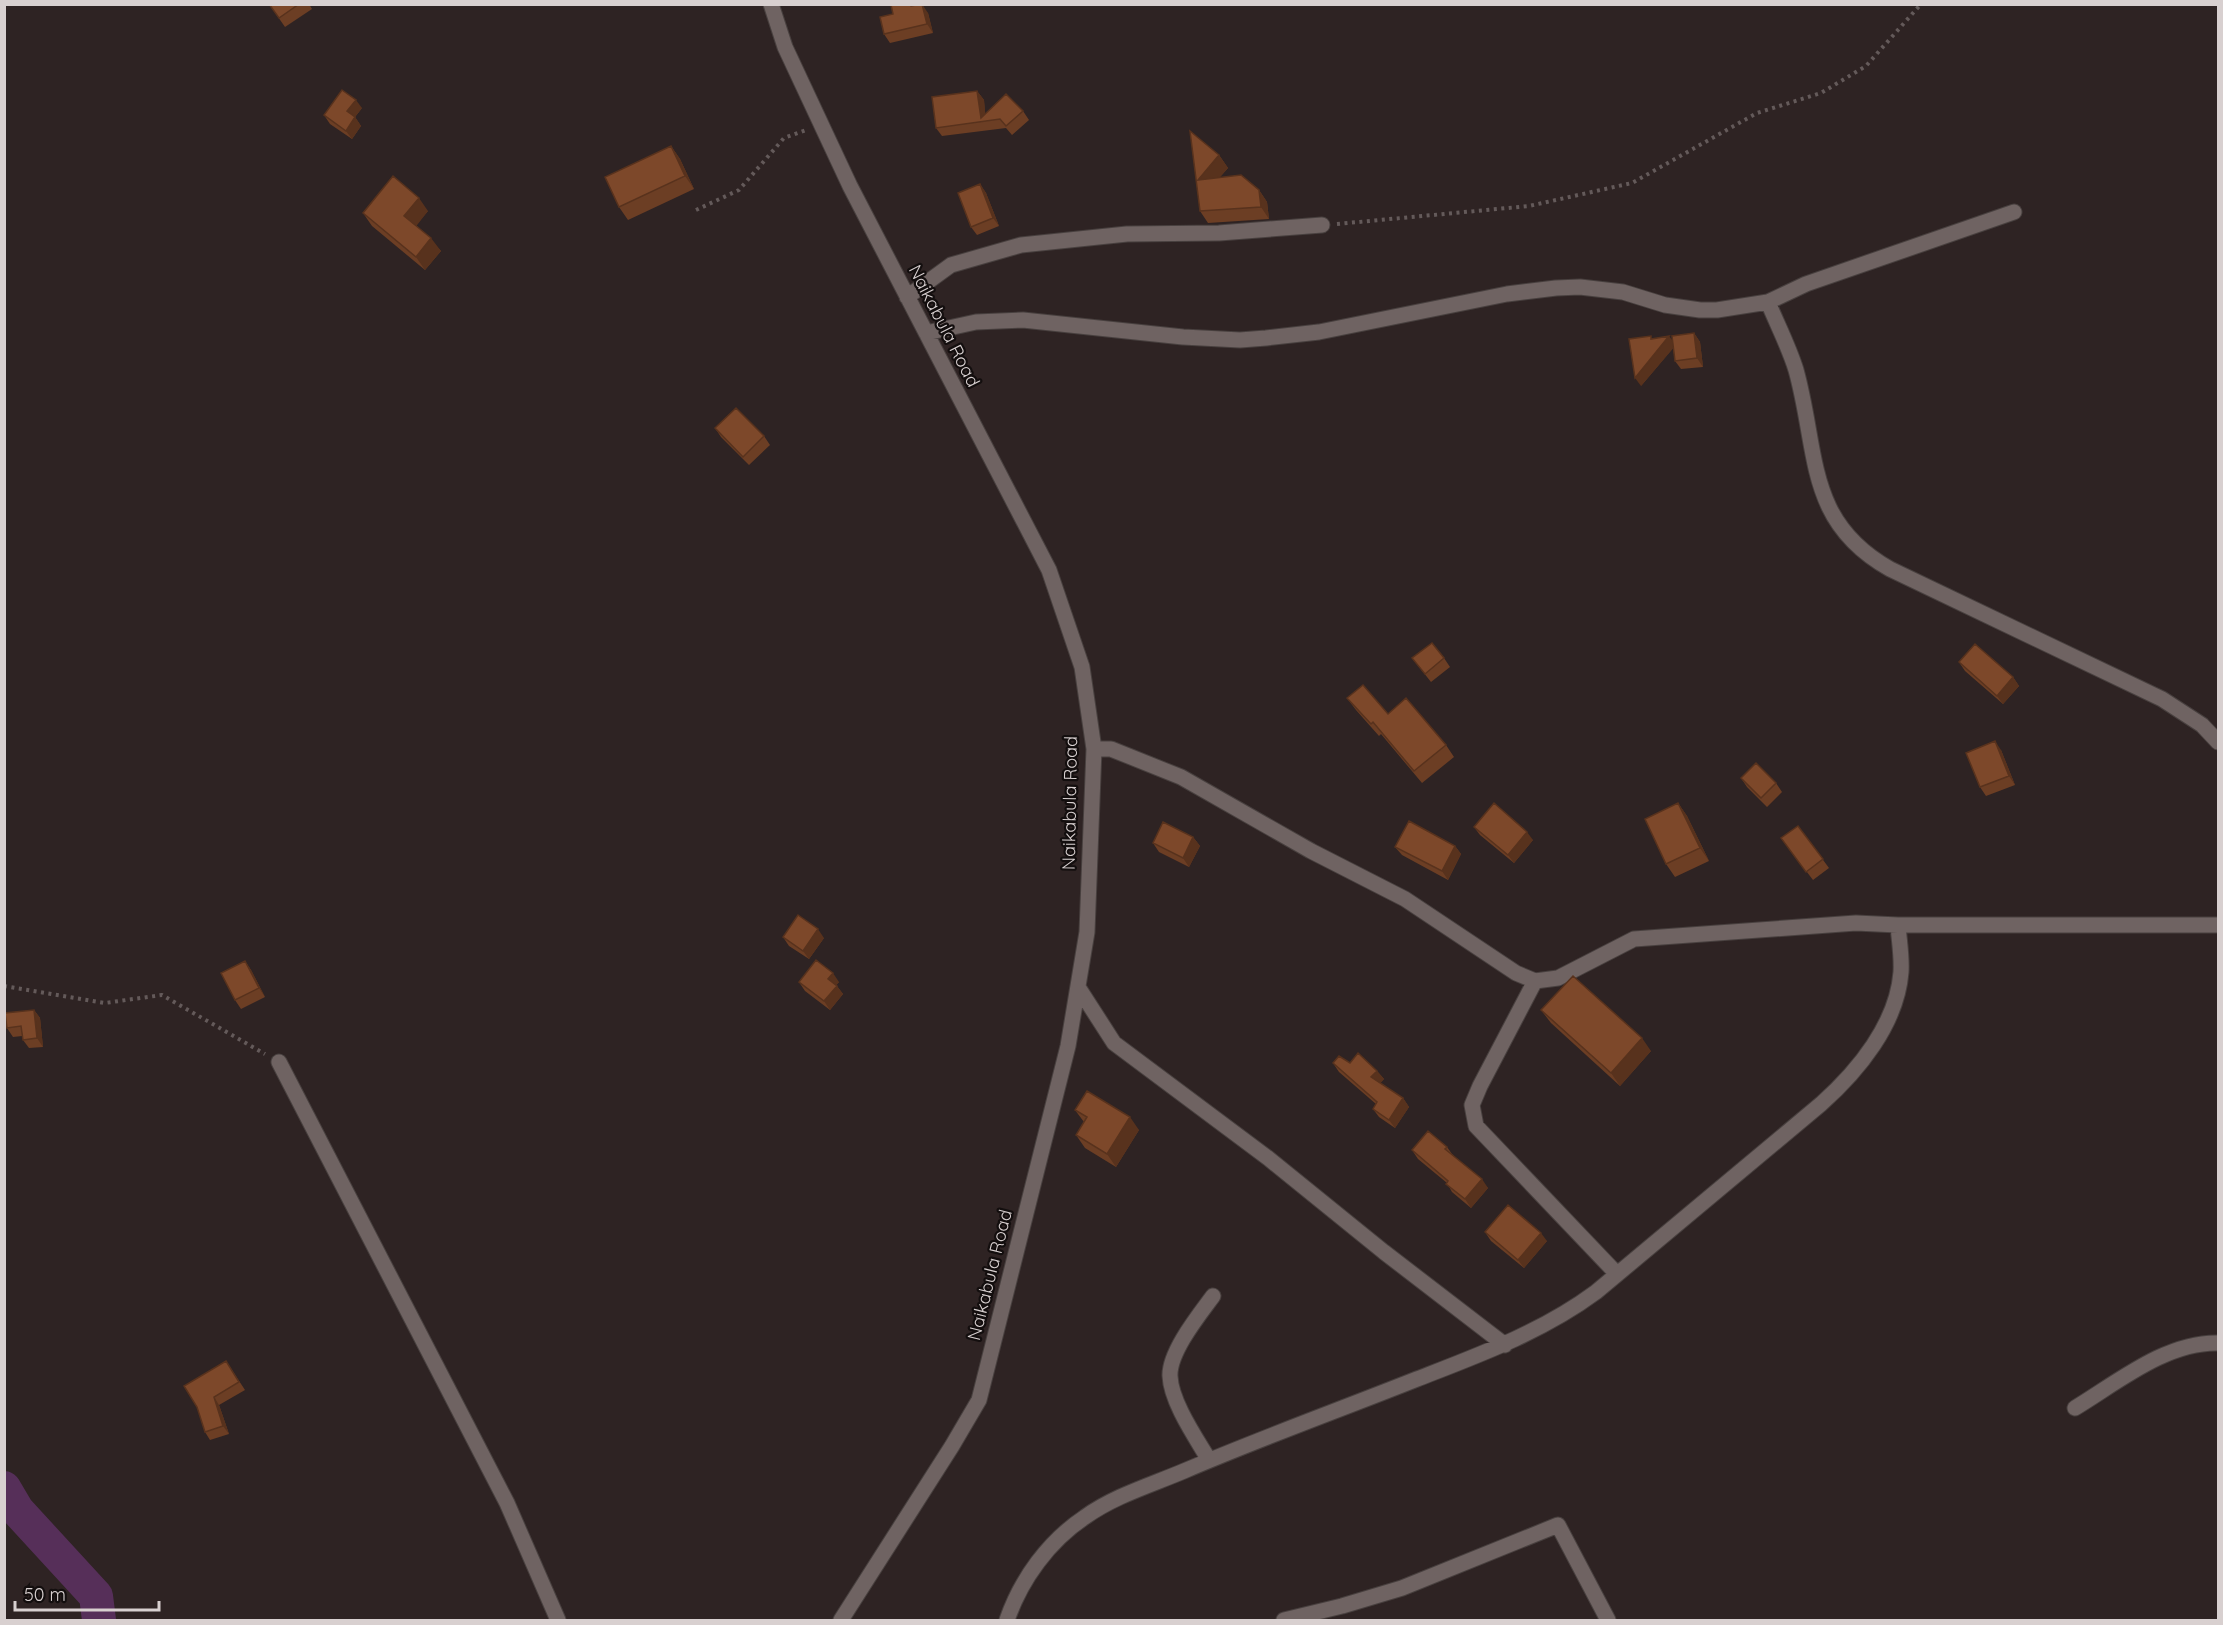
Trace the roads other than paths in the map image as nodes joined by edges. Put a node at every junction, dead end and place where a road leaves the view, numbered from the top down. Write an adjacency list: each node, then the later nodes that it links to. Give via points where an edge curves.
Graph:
1 (771, 4): 4 (street, Naikabula Road, via 785,47)
2 (2014, 213): 5 (street, via 1806,284)
3 (1322, 225): 4 (street, via 1219,233 1127,234 1021,245 951,265)
4 (907, 297): 6 (street, Naikabula Road)
5 (1768, 302): 6 (street, via 1700,310 1665,305 1623,292 1580,287 1507,294 1319,332 1266,338 1202,338 1023,320 976,322); 7 (street, via 1796,369 1823,494 1837,523 1860,549 1890,569 2162,699 2202,725)
6 (926, 333): 8 (street, Naikabula Road, via 1049,570 1082,667)
7 (2218, 742)
8 (1094, 749): 11 (street, via 1111,749 1180,777 1405,899 1516,973); 12 (street, Naikabula Road, via 1087,932)
9 (1898, 925): 10 (street); 11 (street, via 1856,923 1634,939 1558,978); 14 (street, via 1901,972 1895,1000 1855,1070 1821,1104)
10 (2218, 925)
11 (1535, 981): 14 (street, via 1472,1104 1476,1126)
12 (1078, 987): 17 (street, via 1114,1043 1268,1158); 21 (street, Naikabula Road, via 1068,1046 979,1400)
13 (279, 1062): 20 (street, via 507,1503)
14 (1617, 1274): 17 (street, via 1569,1312)
15 (1213, 1296): 19 (street, via 1174,1356 1170,1375 1182,1412)
16 (2218, 1343): 18 (street, via 2204,1342 2172,1350)
17 (1505, 1345): 19 (street)
18 (2075, 1408)
19 (1209, 1460): 22 (street, via 1098,1508 1071,1527 1035,1566)
20 (558, 1620)
21 (842, 1620)
22 (1007, 1620)
23 (1284, 1620): 24 (street, via 1402,1588 1558,1525)
24 (1608, 1620)

